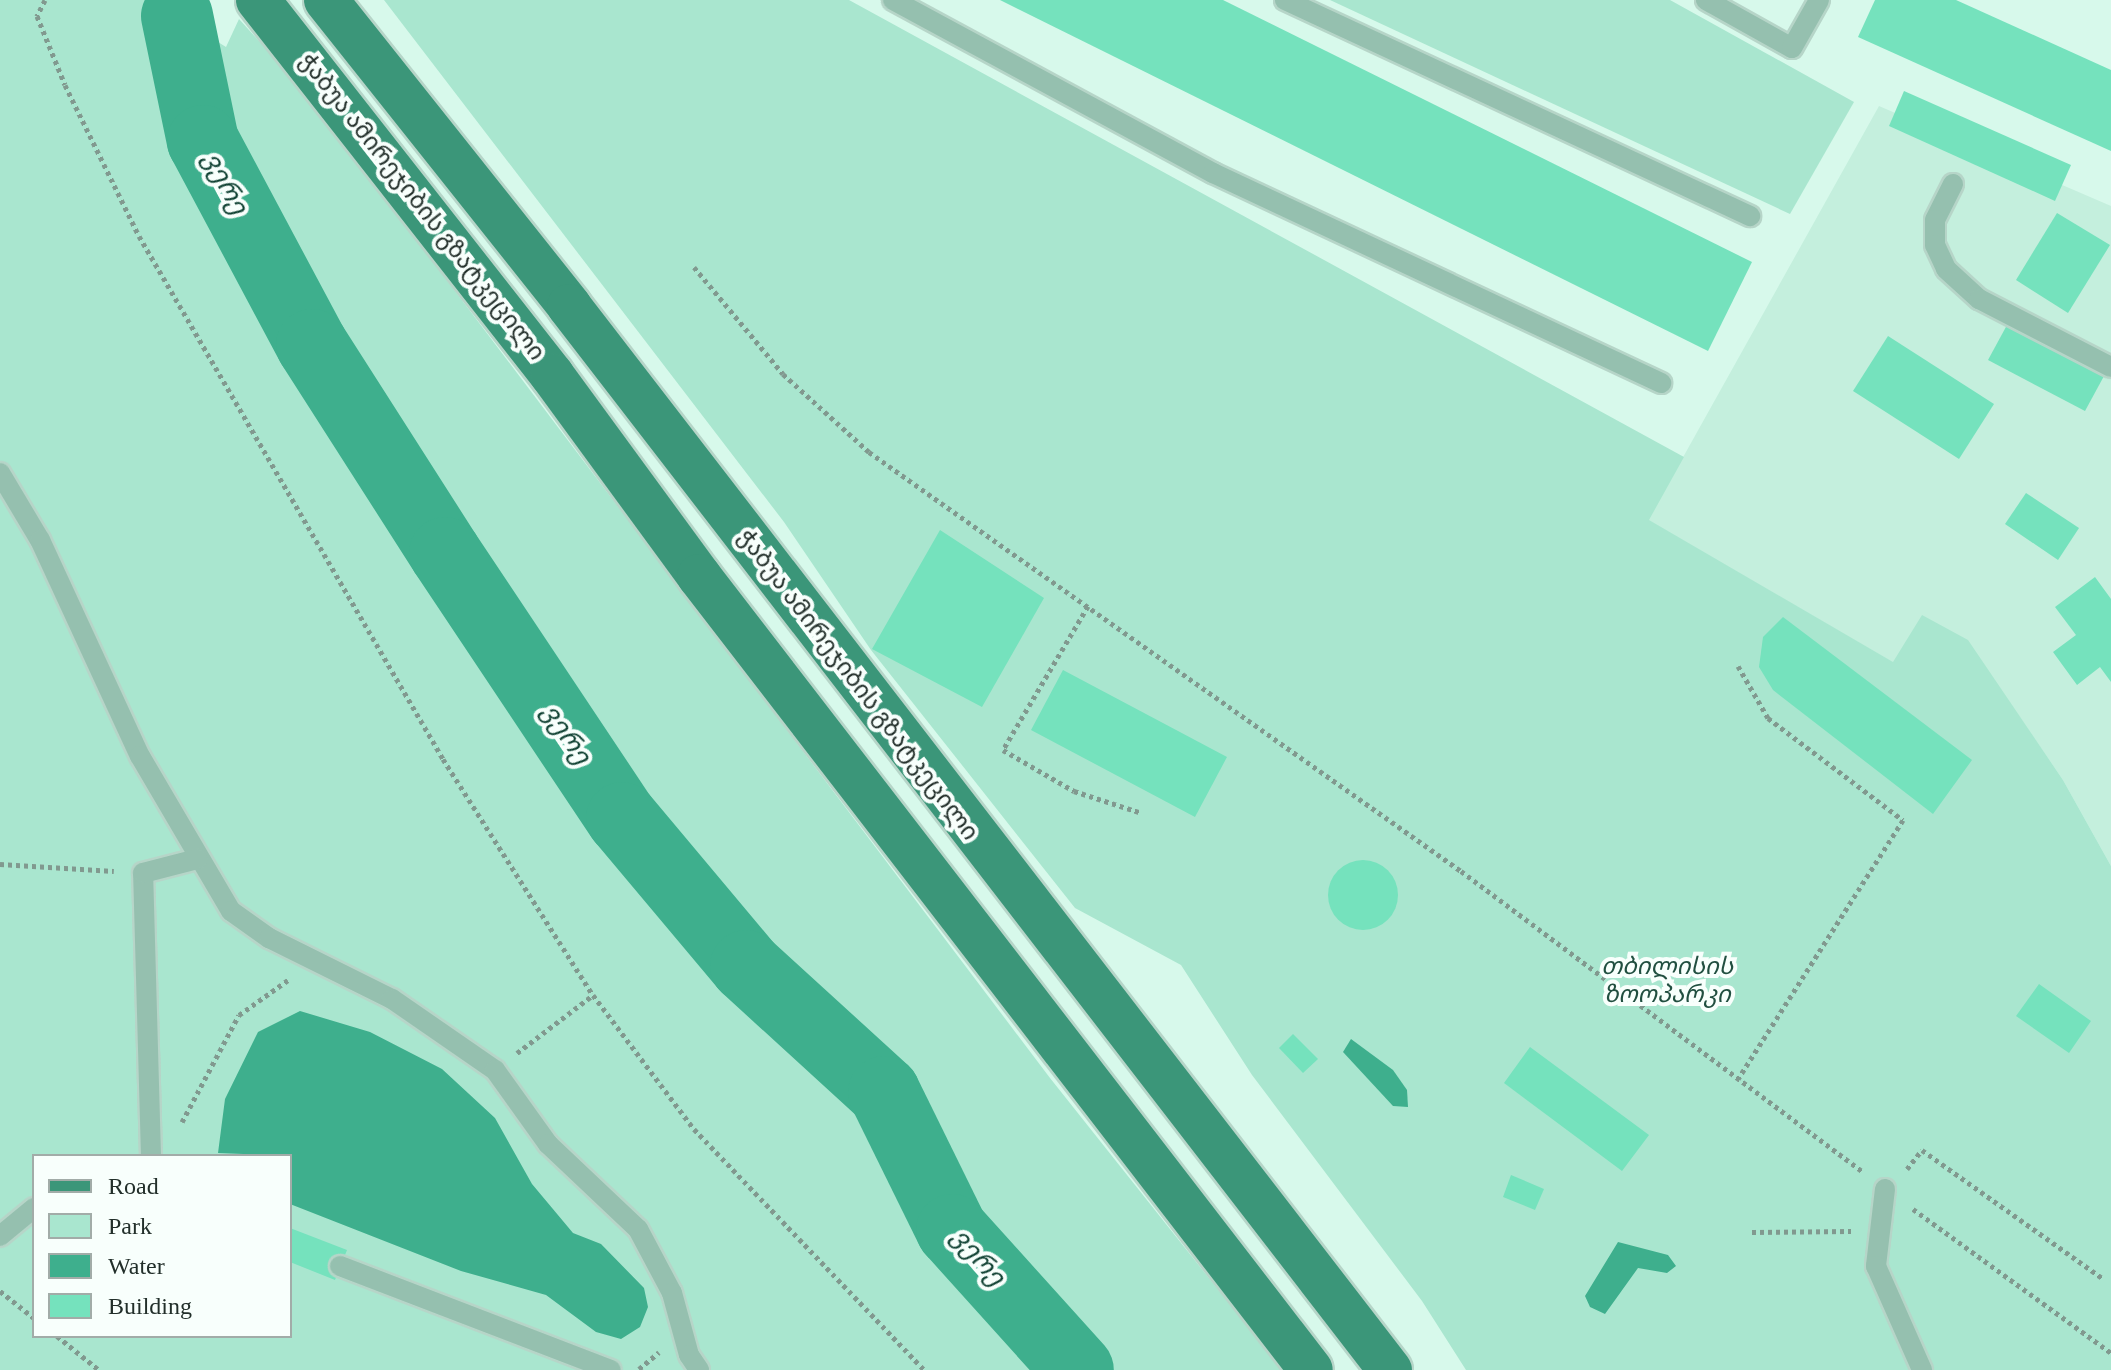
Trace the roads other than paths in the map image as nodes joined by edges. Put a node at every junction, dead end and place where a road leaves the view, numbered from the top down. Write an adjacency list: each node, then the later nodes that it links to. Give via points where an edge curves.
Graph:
1 (258, 0): 20 (main road, ჭაბუა ამირეჯიბის გზატკეცილი, via 552,375 747,639)
2 (326, 0): 21 (main road, ჭაბუა ამირეჯიბის გზატკეცილი, via 550,281)
3 (1285, 0): 8 (lane)
4 (1706, 0): 5 (lane, via 1792,48)
5 (1819, 0)
6 (905, 3): 10 (lane, via 1213,173)
7 (1953, 184): 9 (lane, via 1935,220 1935,245 1946,269 1979,299)
8 (1750, 216)
9 (2111, 367)
10 (1661, 383)
11 (0, 473): 12 (lane, via 40,540 140,756)
12 (197, 859): 13 (lane, via 143,873); 19 (lane, via 231,911 269,938 392,999 495,1070 548,1144 638,1229 672,1293 689,1355)
13 (150, 1154)
14 (1888, 1191): 22 (lane, via 1876,1266)
15 (32, 1210): 16 (lane)
16 (0, 1236)
17 (340, 1266): 18 (lane)
18 (611, 1370)
19 (699, 1370)
20 (1311, 1370)
21 (1390, 1370)
22 (1922, 1370)

